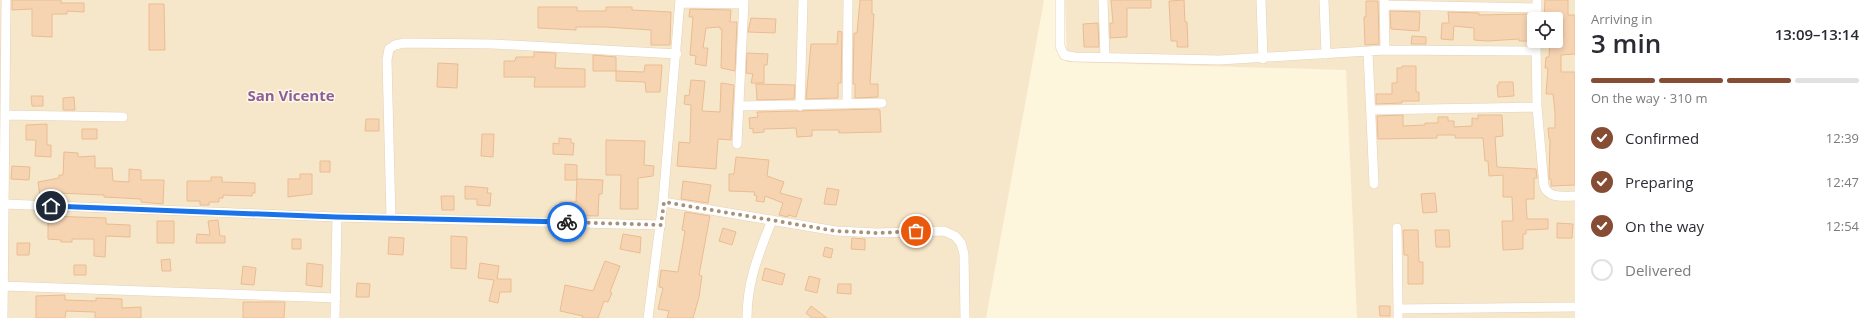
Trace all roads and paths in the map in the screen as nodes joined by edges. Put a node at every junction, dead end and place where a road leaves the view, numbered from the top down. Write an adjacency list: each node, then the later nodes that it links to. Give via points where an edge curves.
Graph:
1 (6, 0): 25 (street)
2 (803, 0): 22 (street)
3 (848, 0): 20 (street)
4 (1060, 0): 17 (street, via 1060,46 1064,55)
5 (1104, 0): 17 (street)
6 (1261, 0): 18 (street)
7 (1324, 0): 16 (street)
8 (680, 1): 9 (street); 15 (street)
9 (744, 2): 21 (street)
10 (1384, 2): 11 (street); 12 (street)
11 (1537, 4)
12 (1385, 50): 13 (street); 14 (street)
13 (1536, 51): 23 (street)
14 (1368, 52): 16 (street); 24 (street)
15 (677, 54): 31 (street); 34 (street, via 493,44 424,42 395,45 389,49 387,60)
16 (1326, 54): 18 (street)
17 (1105, 58): 18 (street)
18 (1263, 59)
19 (882, 103): 20 (street)
20 (847, 104): 22 (street)
21 (740, 106): 22 (street); 27 (street)
22 (800, 106)
23 (1538, 107): 24 (street); 30 (street, via 1543,181 1546,190 1554,196)
24 (1371, 110): 28 (street)
25 (5, 115): 26 (street); 29 (street)
26 (123, 117)
27 (737, 144)
28 (1374, 184)
29 (2, 190): 32 (street)
30 (1575, 196)
31 (664, 202): 35 (street); 36 (street)
32 (4, 204): 33 (street); 38 (street)
33 (336, 217): 34 (street); 39 (street)
34 (391, 218): 36 (street)
35 (772, 220): 45 (street, via 753,270 749,288); 46 (street, via 836,231 944,231 955,236 961,243 964,254)
36 (661, 225): 44 (street)
37 (1397, 228): 41 (street)
38 (4, 286): 39 (street); 42 (street)
39 (336, 298): 43 (street)
40 (1575, 307): 41 (street)
41 (1398, 314)
42 (2, 317)
43 (335, 318)
44 (648, 318)
45 (748, 318)
46 (965, 318)

